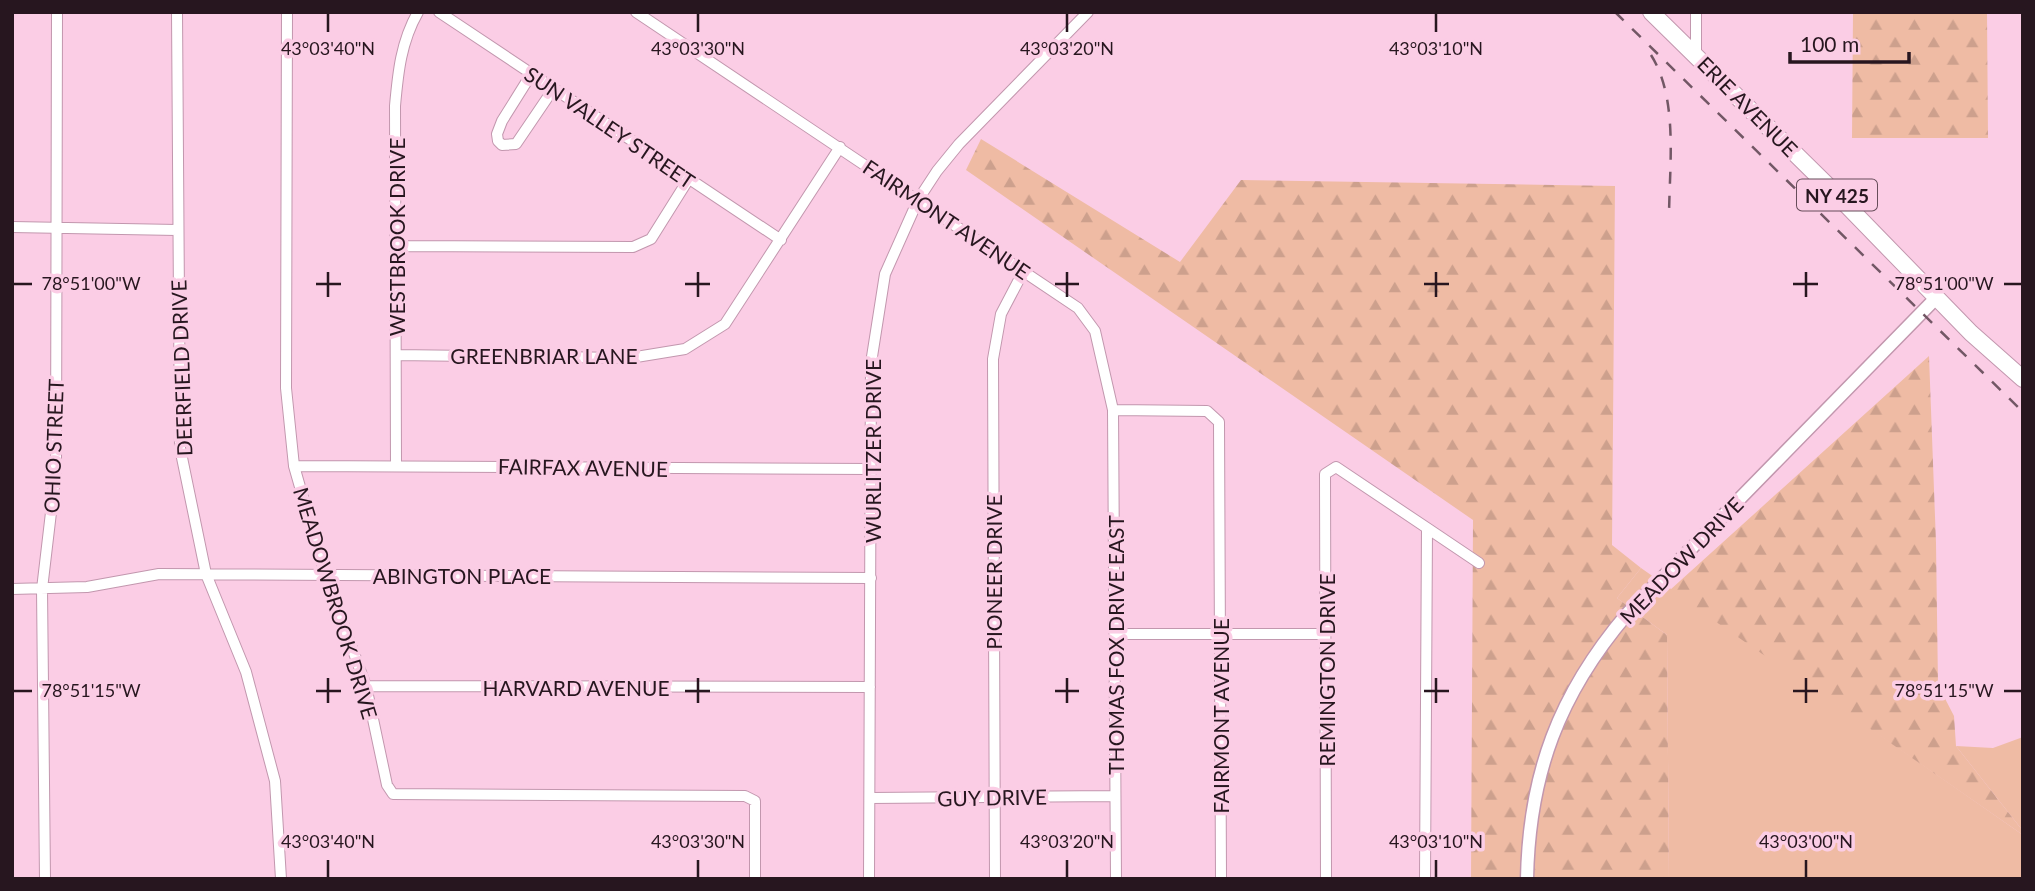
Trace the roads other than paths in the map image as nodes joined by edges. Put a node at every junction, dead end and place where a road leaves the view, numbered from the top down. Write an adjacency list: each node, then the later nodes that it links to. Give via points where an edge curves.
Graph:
1 (57, 12): 17 (street, OHIO STREET)
2 (177, 12): 18 (street, DEERFIELD DRIVE)
3 (287, 12): 27 (street, MEADOWBROOK DRIVE, via 286,388)
4 (418, 12): 20 (street, WESTBROOK DRIVE, via 407,30 398,68)
5 (439, 12): 11 (street, SUN VALLEY STREET)
6 (636, 12): 13 (street, FAIRMONT AVENUE)
7 (1088, 12): 15 (street, WURLITZER DRIVE, via 959,144)
8 (1651, 12): 10 (main road, ERIE AVENUE / NY 425)
9 (1696, 12): 10 (street)
10 (1696, 55): 22 (main road, ERIE AVENUE / NY 425)
11 (532, 73): 12 (street, SUN VALLEY STREET); 12 (street, via 499,127 502,145 516,144)
12 (554, 88): 14 (street, SUN VALLEY STREET)
13 (840, 147): 15 (street, FAIRMONT AVENUE); 19 (street, GREENBRIAR LANE)
14 (688, 180): 19 (street, SUN VALLEY STREET); 20 (street, via 651,239 633,247)
15 (918, 200): 21 (street, FAIRMONT AVENUE); 28 (street, WURLITZER DRIVE, via 885,274 871,363)
16 (12, 227): 17 (street)
17 (56, 228): 18 (street); 35 (street, OHIO STREET, via 57,470)
18 (177, 230): 31 (street, DEERFIELD DRIVE, via 180,447)
19 (781, 240): 23 (street, GREENBRIAR LANE, via 725,324 685,349 630,358)
20 (396, 246): 23 (street, WESTBROOK DRIVE)
21 (1023, 272): 25 (street, FAIRMONT AVENUE, via 1078,308 1095,331); 42 (street, PIONEER DRIVE, via 1001,314 993,359)
22 (1936, 298): 24 (main road, ERIE AVENUE / NY 425); 53 (street, MEADOW DRIVE, via 1627,614 1597,652 1563,707 1542,763 1530,820)
23 (396, 355): 26 (street, WESTBROOK DRIVE)
24 (2021, 373)
25 (1113, 410): 36 (street, THOMAS FOX DRIVE EAST); 37 (street, FAIRMONT AVENUE, via 1207,411 1219,422)
26 (396, 465): 27 (street, FAIRFAX AVENUE); 28 (street, FAIRFAX AVENUE)
27 (294, 466): 32 (street, MEADOWBROOK DRIVE)
28 (872, 469): 33 (street, WURLITZER DRIVE)
29 (1427, 528): 30 (street); 38 (street, REMINGTON DRIVE, via 1336,467 1325,474); 52 (street)
30 (1479, 563)
31 (206, 574): 32 (street, ABINGTON PLACE); 35 (street, ABINGTON PLACE, via 159,574 87,587); 45 (street, DEERFIELD DRIVE, via 246,672 275,781)
32 (325, 574): 33 (street, ABINGTON PLACE); 39 (street, MEADOWBROOK DRIVE)
33 (871, 578): 40 (street, WURLITZER DRIVE)
34 (12, 589): 35 (street, ABINGTON PLACE)
35 (42, 589): 44 (street, OHIO STREET)
36 (1115, 634): 37 (street); 41 (street, THOMAS FOX DRIVE EAST)
37 (1219, 634): 38 (street); 50 (street, FAIRMONT AVENUE)
38 (1326, 634): 51 (street, REMINGTON DRIVE)
39 (366, 686): 40 (street, HARVARD AVENUE); 46 (street, MEADOWBROOK DRIVE, via 387,785 393,794 745,796 755,801)
40 (870, 687): 43 (street, WURLITZER DRIVE)
41 (1115, 796): 42 (street, GUY DRIVE); 49 (street, THOMAS FOX DRIVE EAST)
42 (994, 797): 43 (street, GUY DRIVE); 48 (street, PIONEER DRIVE)
43 (870, 798): 47 (street, WURLITZER DRIVE)
44 (45, 879)
45 (281, 879)
46 (755, 879)
47 (869, 879)
48 (995, 879)
49 (1116, 879)
50 (1221, 879)
51 (1326, 879)
52 (1425, 879)
53 (1527, 879)

